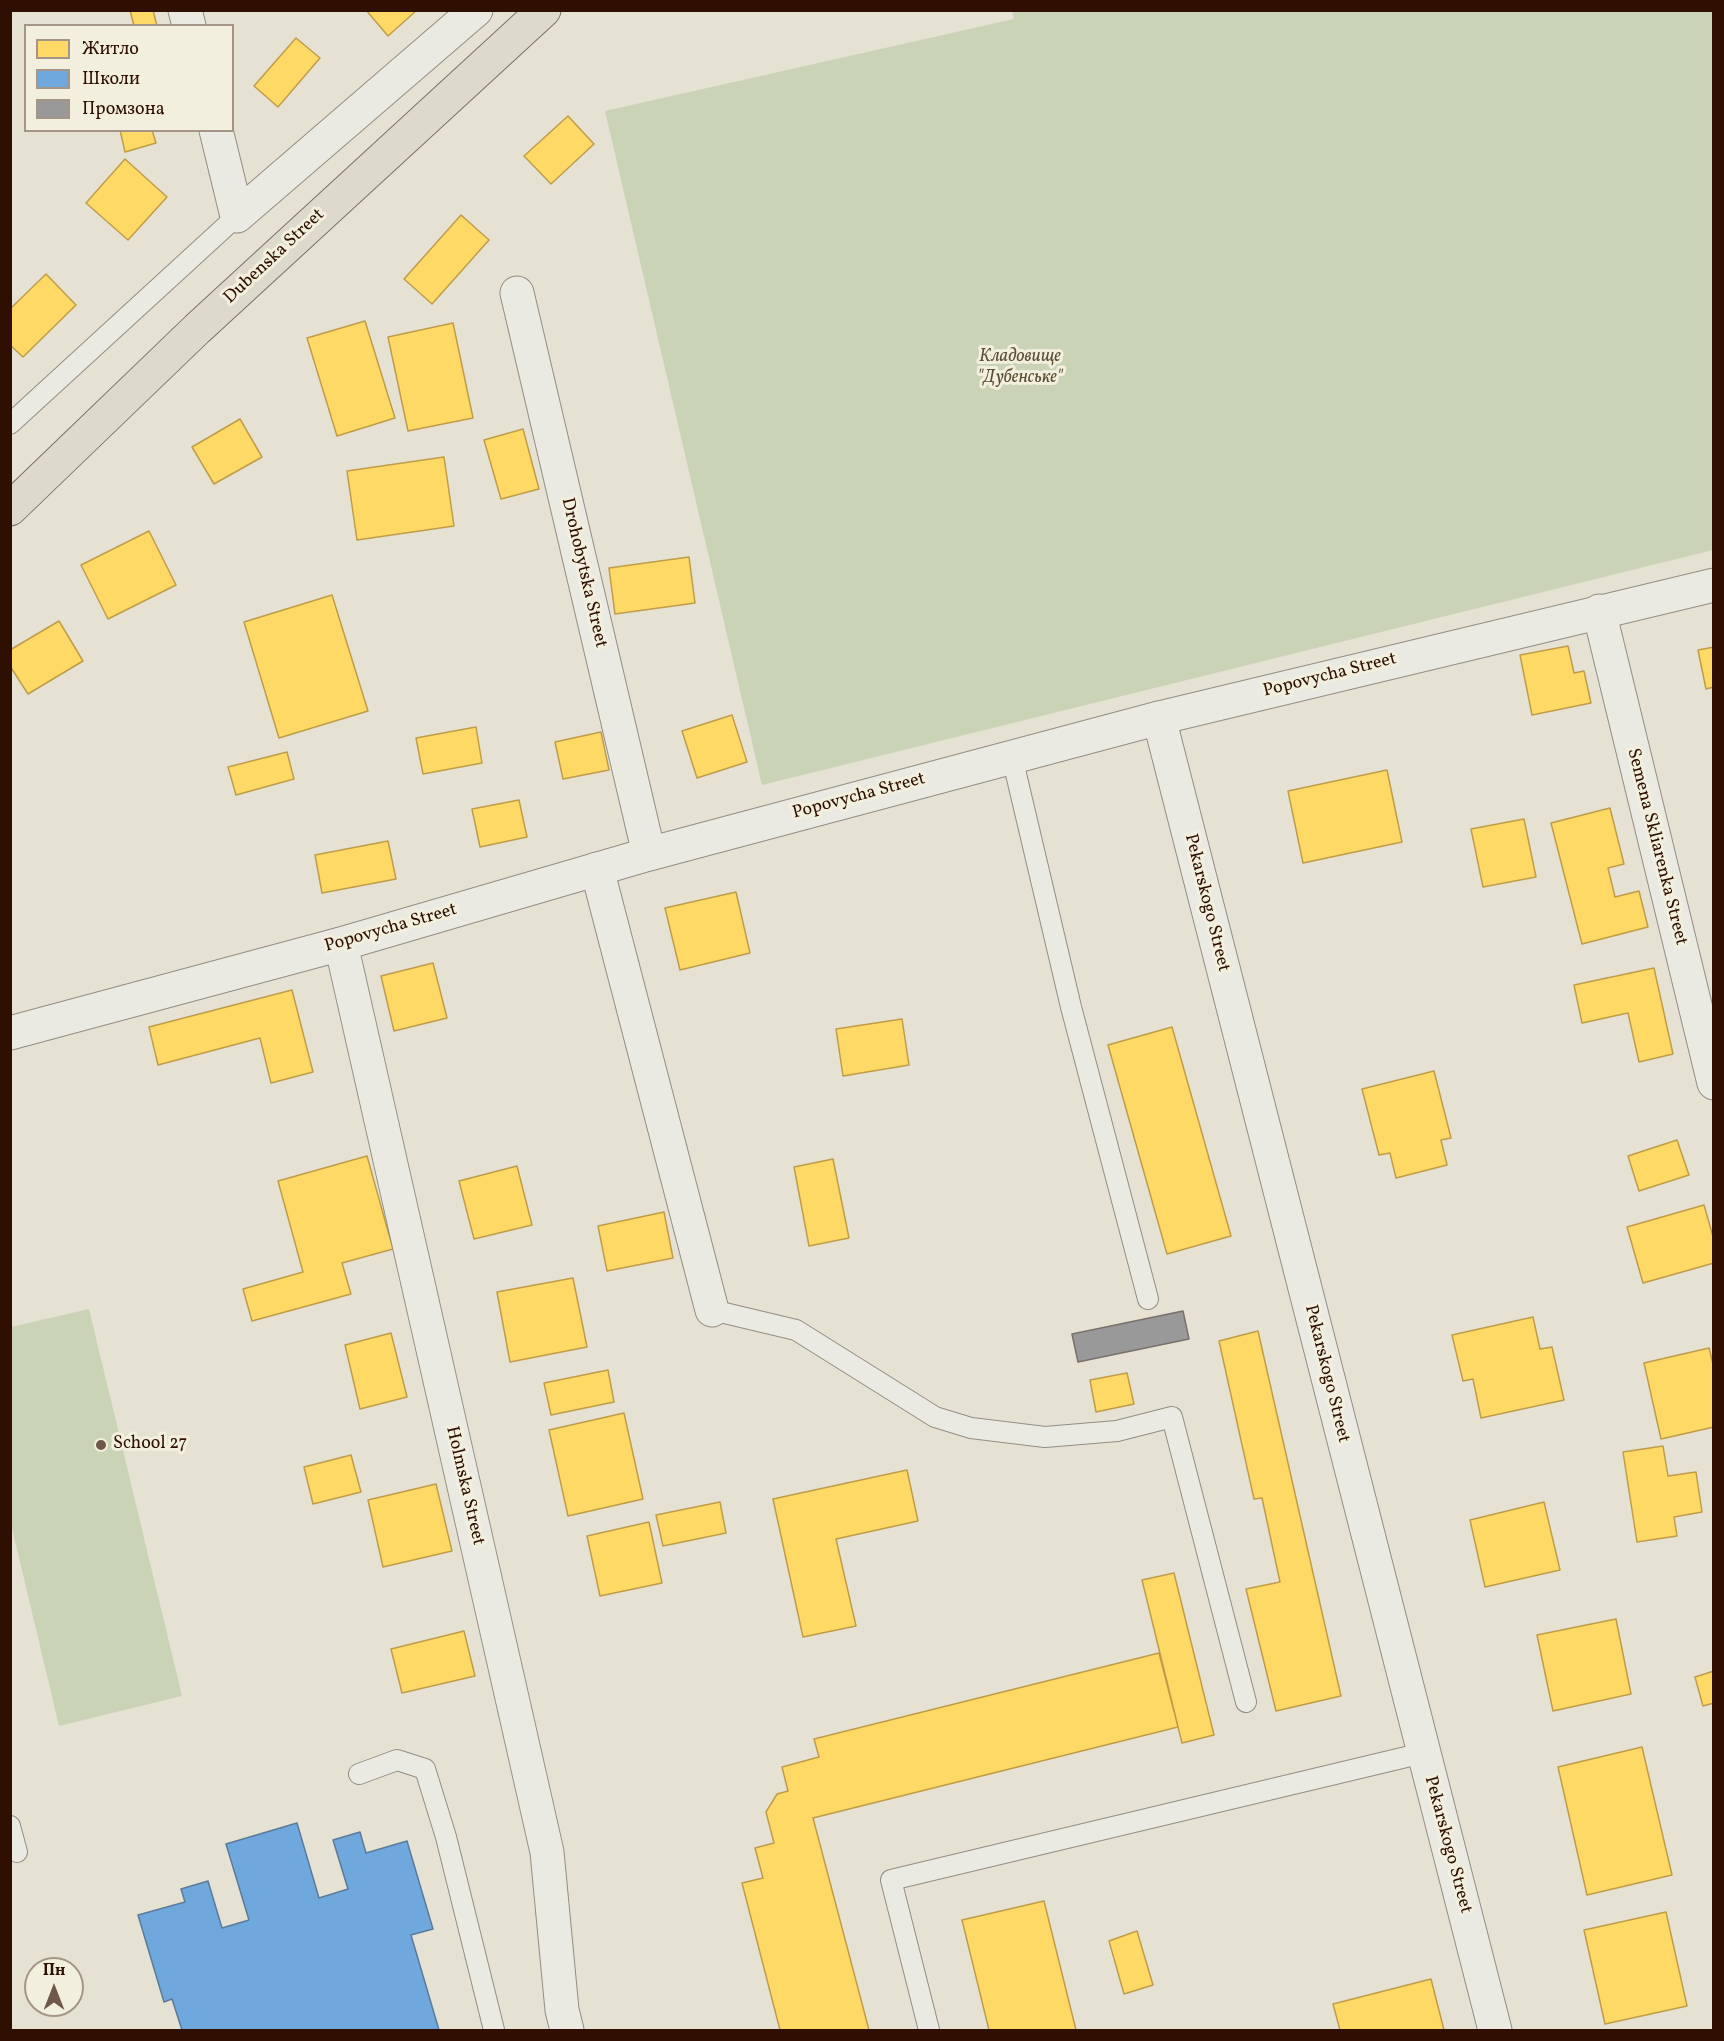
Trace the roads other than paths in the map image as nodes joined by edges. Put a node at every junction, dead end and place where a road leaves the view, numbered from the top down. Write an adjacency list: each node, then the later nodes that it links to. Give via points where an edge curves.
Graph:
1 (544, 10): 3 (main road, Dubenska Street)
2 (467, 14): 3 (street); 5 (street)
3 (476, 72): 8 (main road, Dubenska Street, via 197,329)
4 (216, 132): 5 (street)
5 (237, 216): 7 (lane)
6 (517, 293): 13 (street, Drohobytska Street)
7 (10, 424)
8 (10, 509)
9 (1713, 585): 10 (street, Popovycha Street)
10 (1599, 612): 11 (street, Popovycha Street); 17 (street, Semena Skliarenka Street)
11 (1158, 718): 12 (street, Popovycha Street); 21 (street, Pekarskogo Street)
12 (1012, 757): 13 (street, Popovycha Street); 18 (lane, via 1071,1007)
13 (649, 854): 14 (street, Popovycha Street)
14 (597, 869): 15 (street, Popovycha Street); 19 (street)
15 (341, 944): 16 (street, Popovycha Street); 26 (street, Holmska Street, via 547,1852)
16 (10, 1033)
17 (1713, 1083)
18 (1148, 1299)
19 (712, 1310): 20 (lane, via 796,1330 935,1417 971,1428 1045,1437 1117,1431 1172,1417)
20 (1246, 1702)
21 (1422, 1753): 27 (lane, via 891,1880); 28 (street, Pekarskogo Street)
22 (359, 1774): 25 (lane, via 397,1760 425,1769)
23 (10, 1826): 24 (lane)
24 (17, 1852)
25 (494, 2031)
26 (567, 2031)
27 (929, 2031)
28 (1495, 2031)

